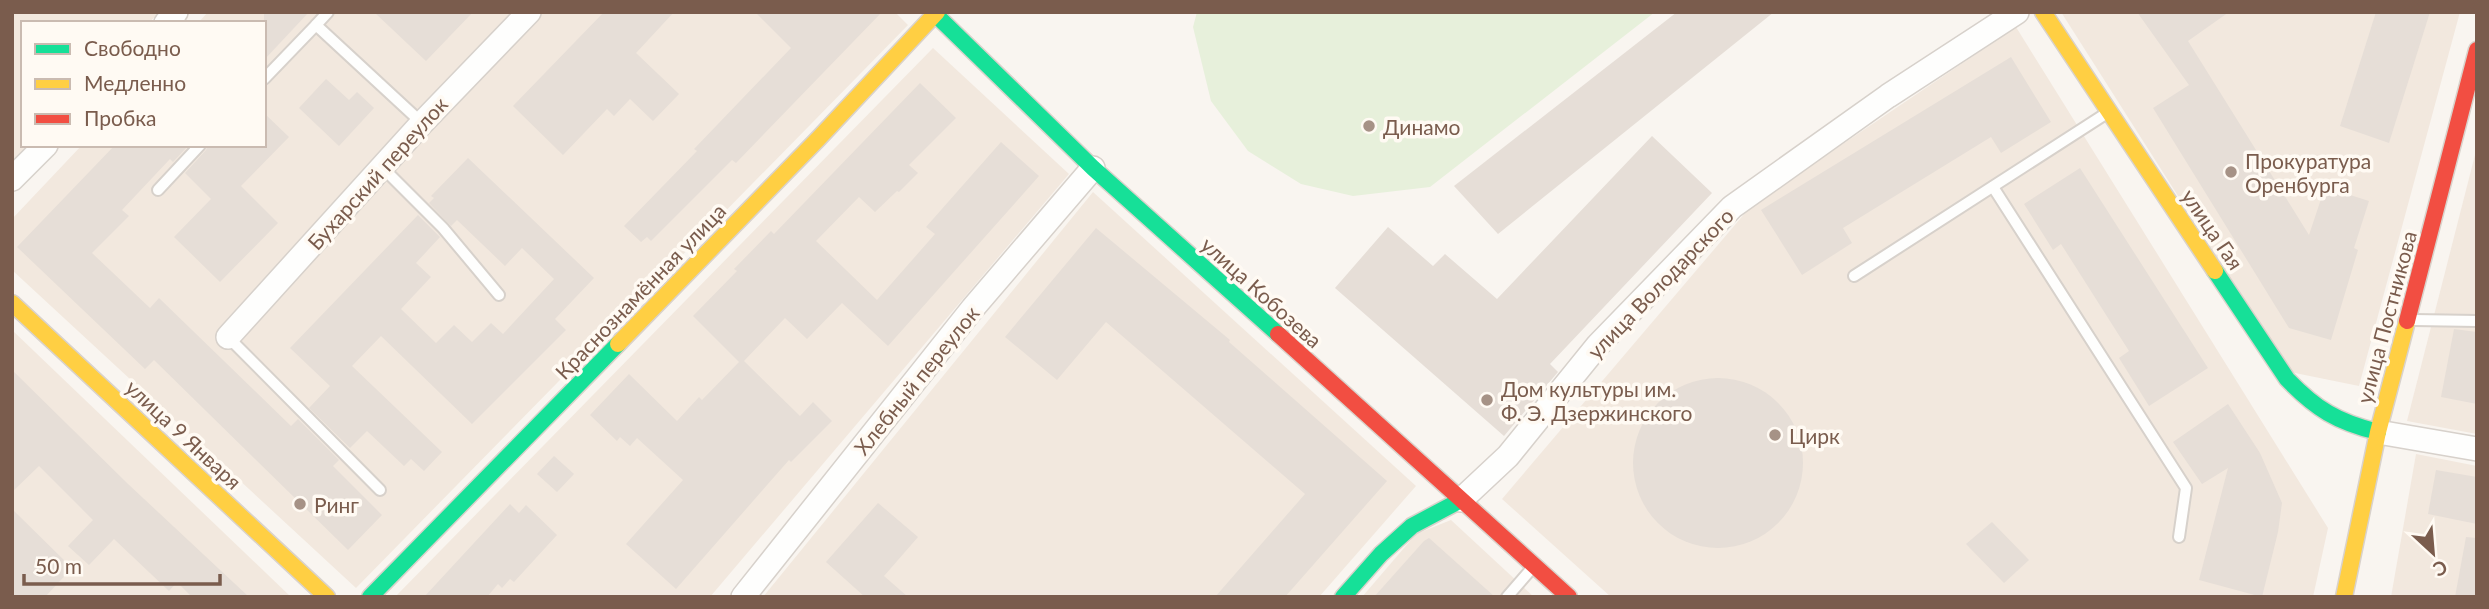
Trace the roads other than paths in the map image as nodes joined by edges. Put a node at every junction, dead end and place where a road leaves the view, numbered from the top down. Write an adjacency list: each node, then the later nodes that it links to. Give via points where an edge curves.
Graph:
1 (328, 12): 6 (lane)
2 (529, 12): 10 (street, Бухарский переулок)
3 (2017, 12): 27 (street, улица Володарского, via 1888,96 1732,207 1598,345 1508,456)
4 (2043, 12): 9 (main road, улица Гая)
5 (935, 13): 14 (main road, улица Кобозева); 31 (main road, Краснознамённая улица, via 819,138)
6 (316, 25): 8 (lane); 10 (lane)
7 (2477, 50): 21 (main road, улица Постникова)
8 (266, 77)
9 (2109, 111): 16 (lane); 24 (main road, улица Гая, via 2287,379 2327,416)
10 (422, 123): 13 (street, Бухарский переулок)
11 (44, 147): 15 (street)
12 (198, 147): 17 (lane)
13 (383, 168): 19 (lane, via 443,228); 23 (street, Бухарский переулок)
14 (1093, 169): 27 (main road, улица Кобозева); 32 (street, Хлебный переулок, via 973,308)
15 (12, 179)
16 (1993, 187): 18 (lane); 28 (lane, via 2186,488)
17 (158, 190)
18 (1854, 276)
19 (499, 295)
20 (12, 303): 30 (main road, улица 9 Января)
21 (2407, 320): 22 (lane); 24 (main road, улица Постникова)
22 (2477, 321)
23 (228, 337): 26 (lane)
24 (2378, 432): 25 (street); 36 (main road, улица Постникова)
25 (2477, 449)
26 (380, 490)
27 (1461, 499): 29 (main road, улица Кобозева); 33 (main road, улица Володарского, via 1412,527)
28 (2179, 537)
29 (1535, 565): 34 (lane); 35 (main road, улица Кобозева)
30 (327, 597)
31 (370, 597)
32 (743, 597)
33 (1343, 597)
34 (1507, 597)
35 (1569, 597)
36 (2344, 597)

